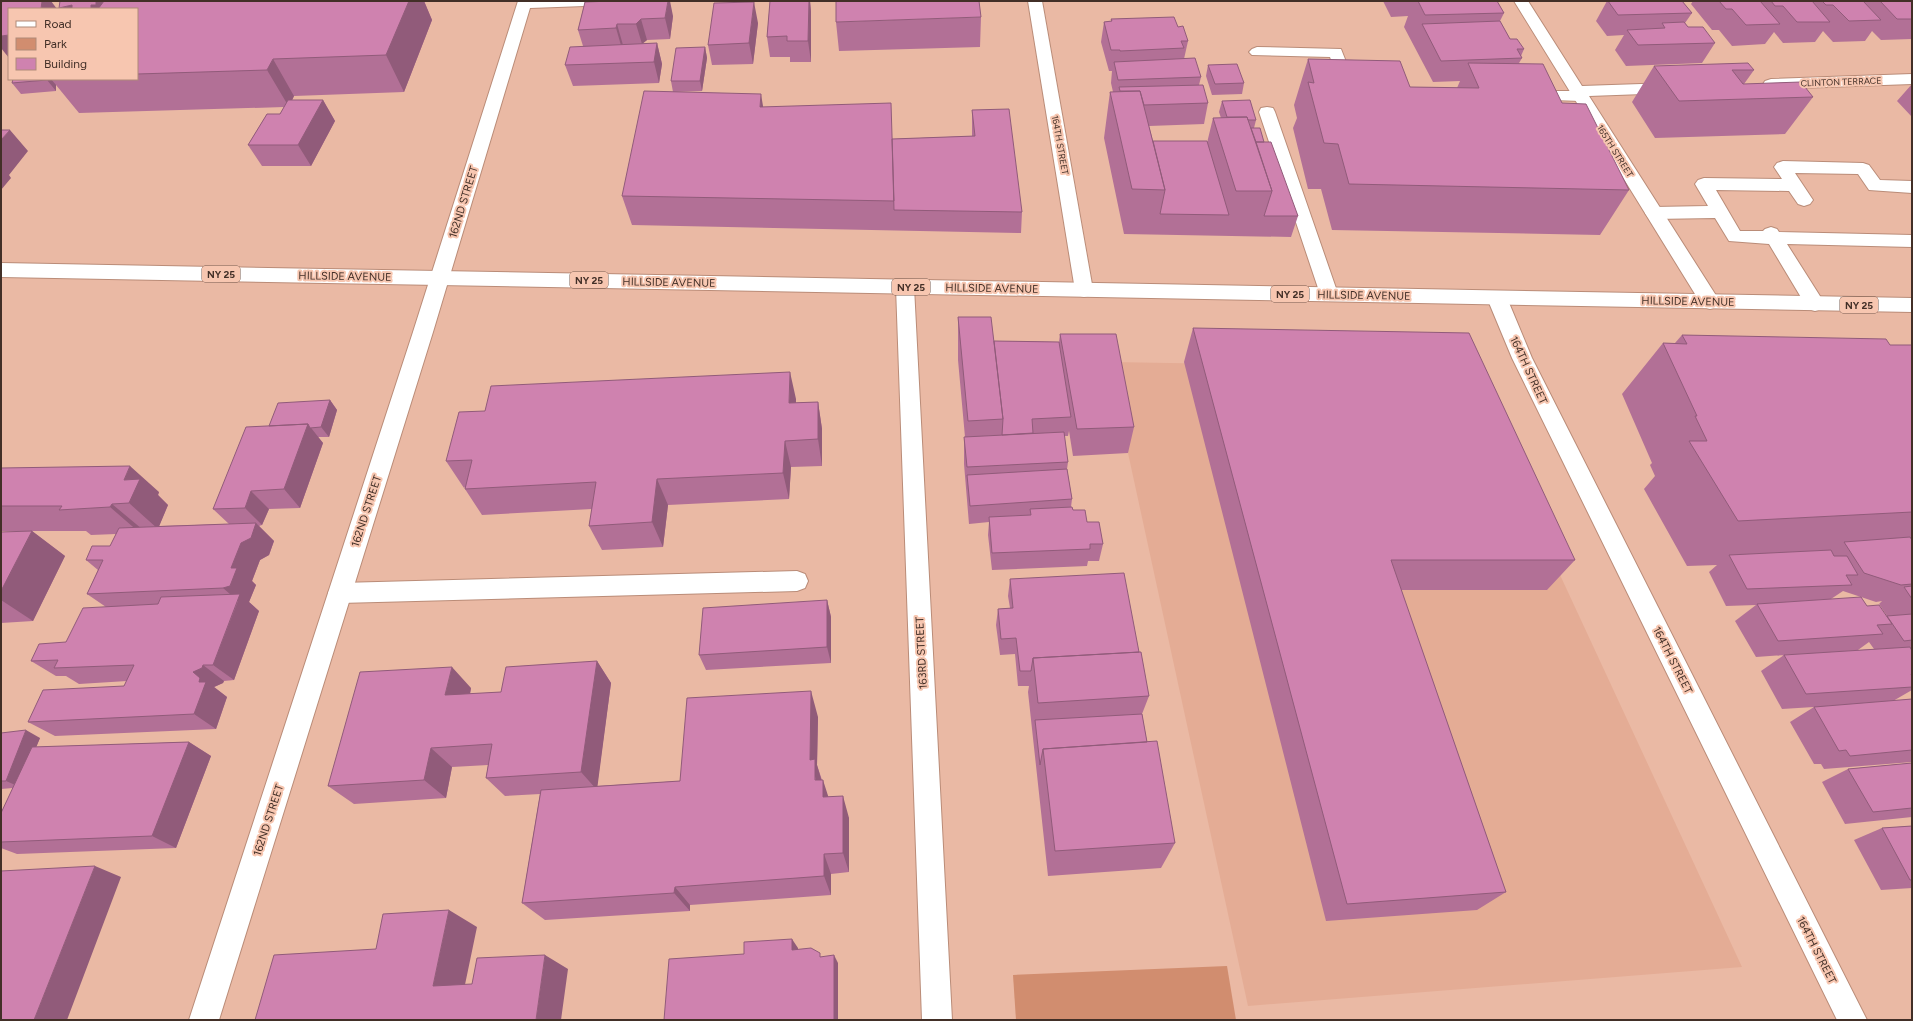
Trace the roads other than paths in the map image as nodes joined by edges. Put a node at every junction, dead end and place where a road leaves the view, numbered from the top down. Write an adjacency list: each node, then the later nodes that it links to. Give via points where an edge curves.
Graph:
1 (612, 1): 4 (street)
2 (1035, 1): 27 (street, 164TH STREET)
3 (1521, 1): 10 (street, 165TH STREET)
4 (524, 2): 25 (street, 162ND STREET)
5 (1258, 52): 9 (street, via 1336,52 1350,93)
6 (1912, 79): 7 (street, CLINTON TERRACE)
7 (1753, 85)
8 (1690, 87): 10 (street)
9 (1365, 94)
10 (1579, 94): 11 (street); 21 (street, 165TH STREET)
11 (1512, 96)
12 (1267, 112): 28 (street)
13 (1741, 184): 14 (street); 17 (street); 20 (street, via 1704,184)
14 (1794, 185): 15 (street, via 1783,167 1863,169); 18 (street)
15 (1875, 186): 16 (street); 19 (street)
16 (1911, 188)
17 (1750, 199)
18 (1804, 200)
19 (1886, 201)
20 (1720, 212): 21 (street); 22 (street, via 1735,237)
21 (1654, 213): 30 (street, 165TH STREET)
22 (1773, 235): 23 (street); 31 (street)
23 (1912, 241)
24 (2, 272): 25 (street, HILLSIDE AVENUE / NY 25)
25 (440, 278): 26 (street, HILLSIDE AVENUE / NY 25); 34 (street, 162ND STREET)
26 (904, 287): 27 (street, HILLSIDE AVENUE / NY 25); 36 (street, 163RD STREET)
27 (1084, 290): 28 (street, HILLSIDE AVENUE / NY 25)
28 (1329, 294): 29 (street, HILLSIDE AVENUE / NY 25)
29 (1497, 298): 30 (street, HILLSIDE AVENUE / NY 25); 37 (street, 164TH STREET, via 1522,358)
30 (1710, 302): 31 (street, HILLSIDE AVENUE / NY 25)
31 (1815, 304): 32 (street, HILLSIDE AVENUE / NY 25)
32 (1912, 305)
33 (797, 581): 34 (street)
34 (340, 593): 35 (street, 162ND STREET)
35 (204, 1020)
36 (937, 1020)
37 (1852, 1020)

